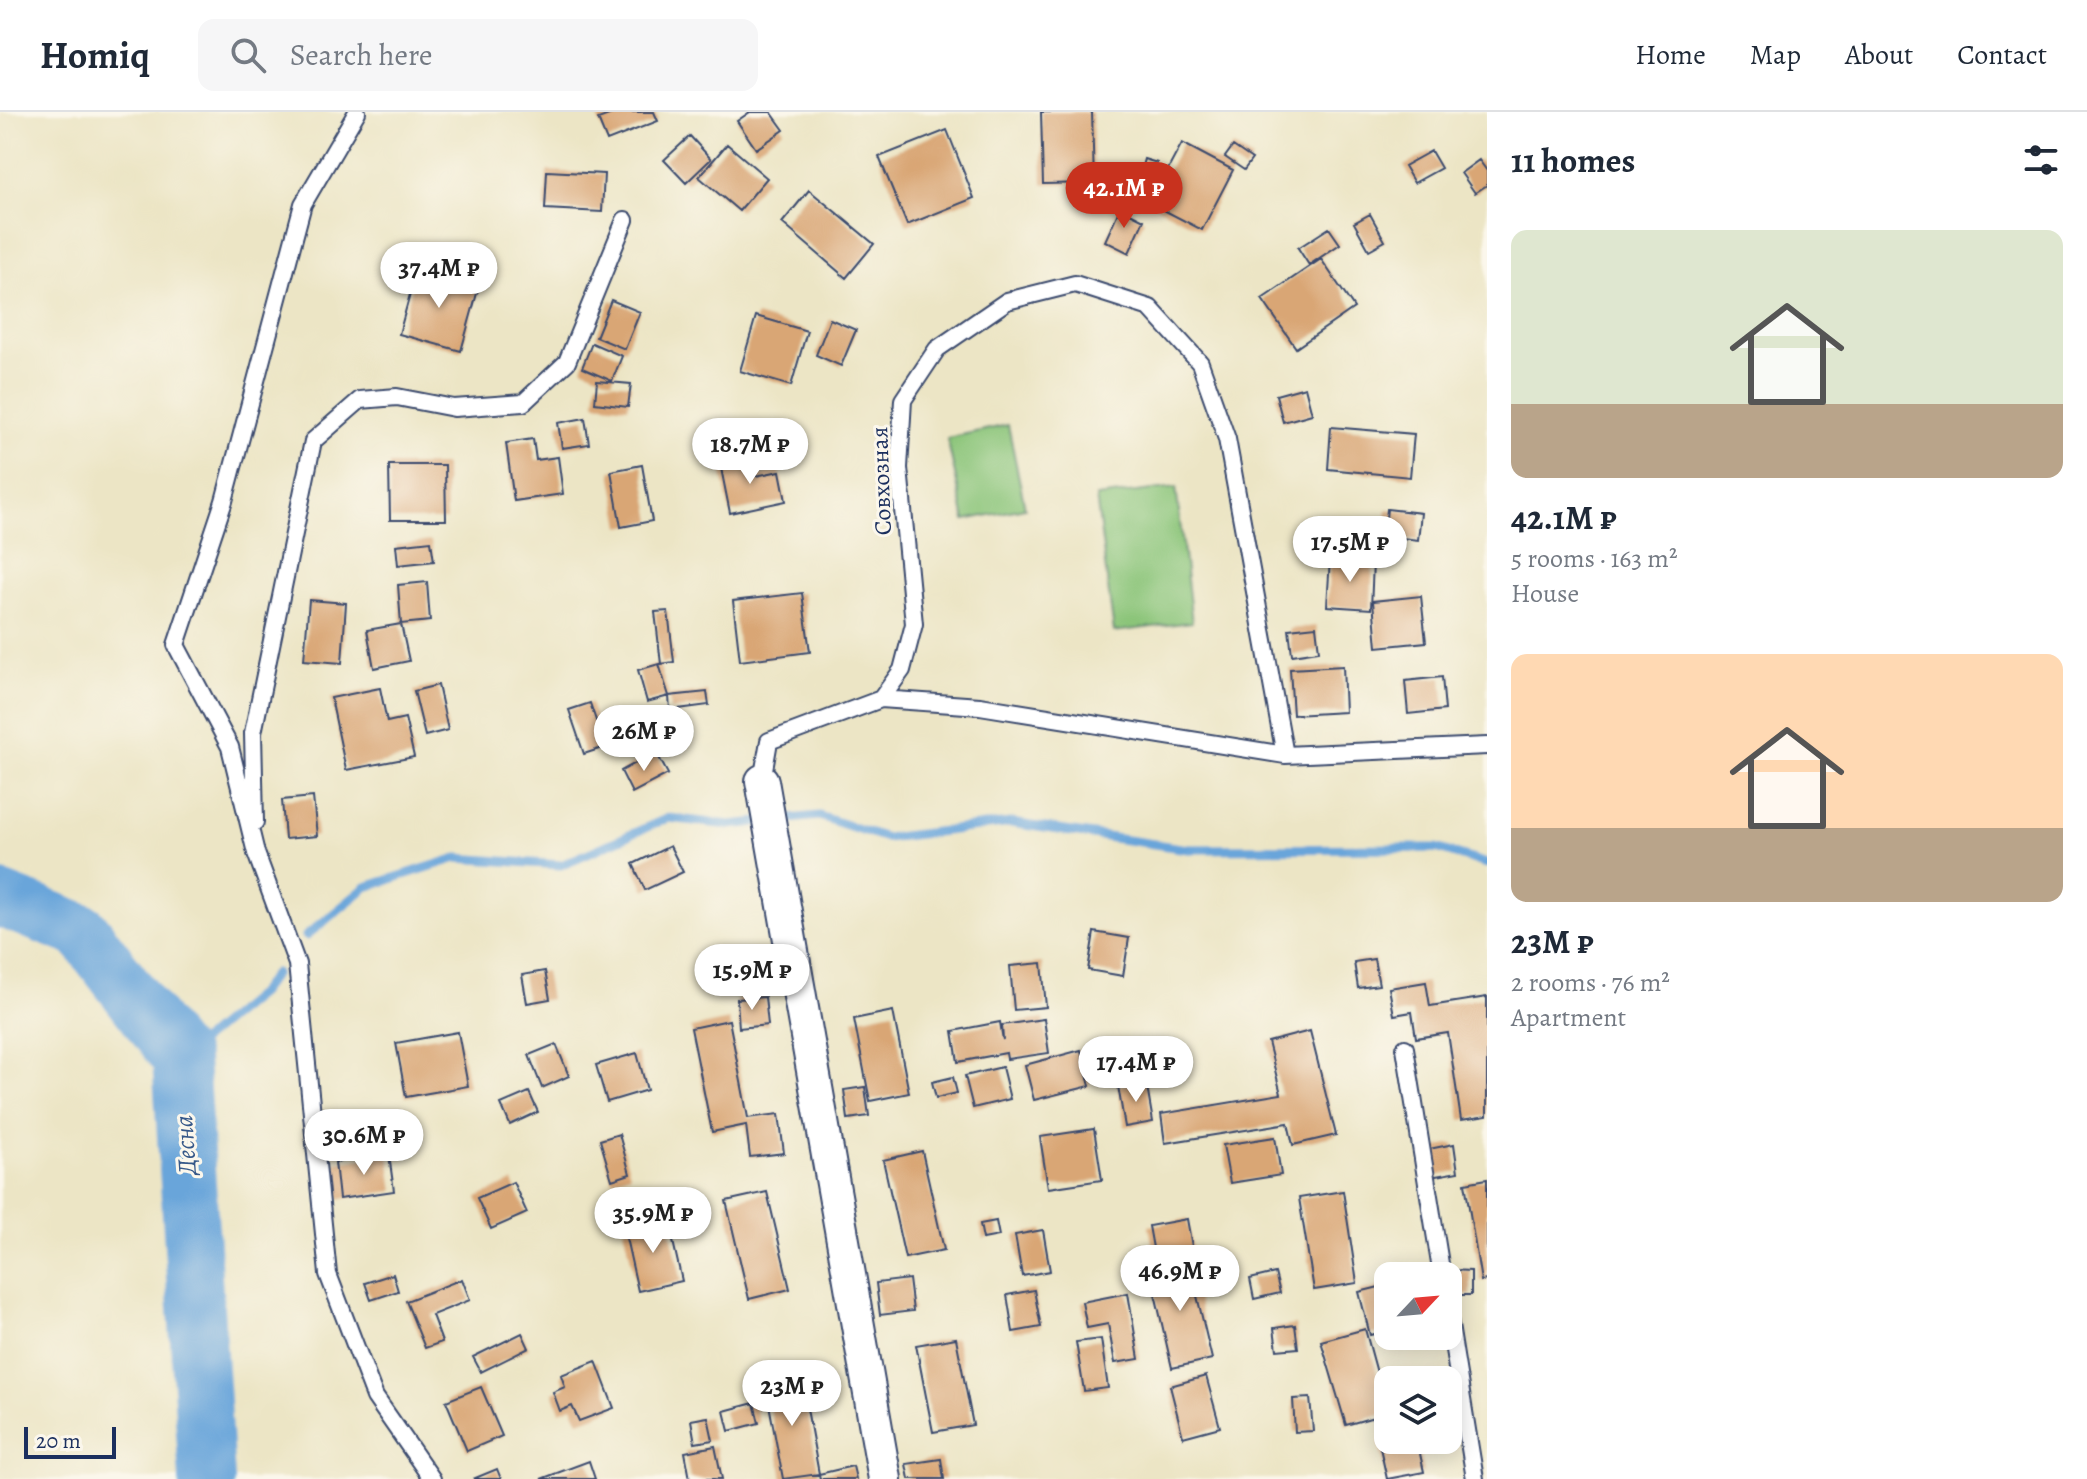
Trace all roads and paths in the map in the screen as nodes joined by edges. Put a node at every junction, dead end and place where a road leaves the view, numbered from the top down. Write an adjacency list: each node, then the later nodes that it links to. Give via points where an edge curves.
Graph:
1 (357, 112): 7 (lane, via 303,204 224,501 176,645 230,747)
2 (625, 220): 7 (lane, via 567,362 523,403 454,408 397,397 360,400 313,441 253,733)
3 (881, 699): 5 (lane, via 980,706); 5 (lane, Совхозная, via 902,670 914,624 899,468 903,400 937,349 1007,301 1075,284 1150,308 1200,363 1227,439); 6 (lane, via 769,741)
4 (1487, 746): 5 (lane)
5 (1285, 755)
6 (762, 781): 12 (street)
7 (256, 853): 11 (lane, via 297,964 328,1274 375,1397)
8 (1405, 1048): 9 (lane)
9 (1440, 1262)
10 (1454, 1350): 13 (lane)
11 (432, 1479)
12 (885, 1479)
13 (1475, 1479)

